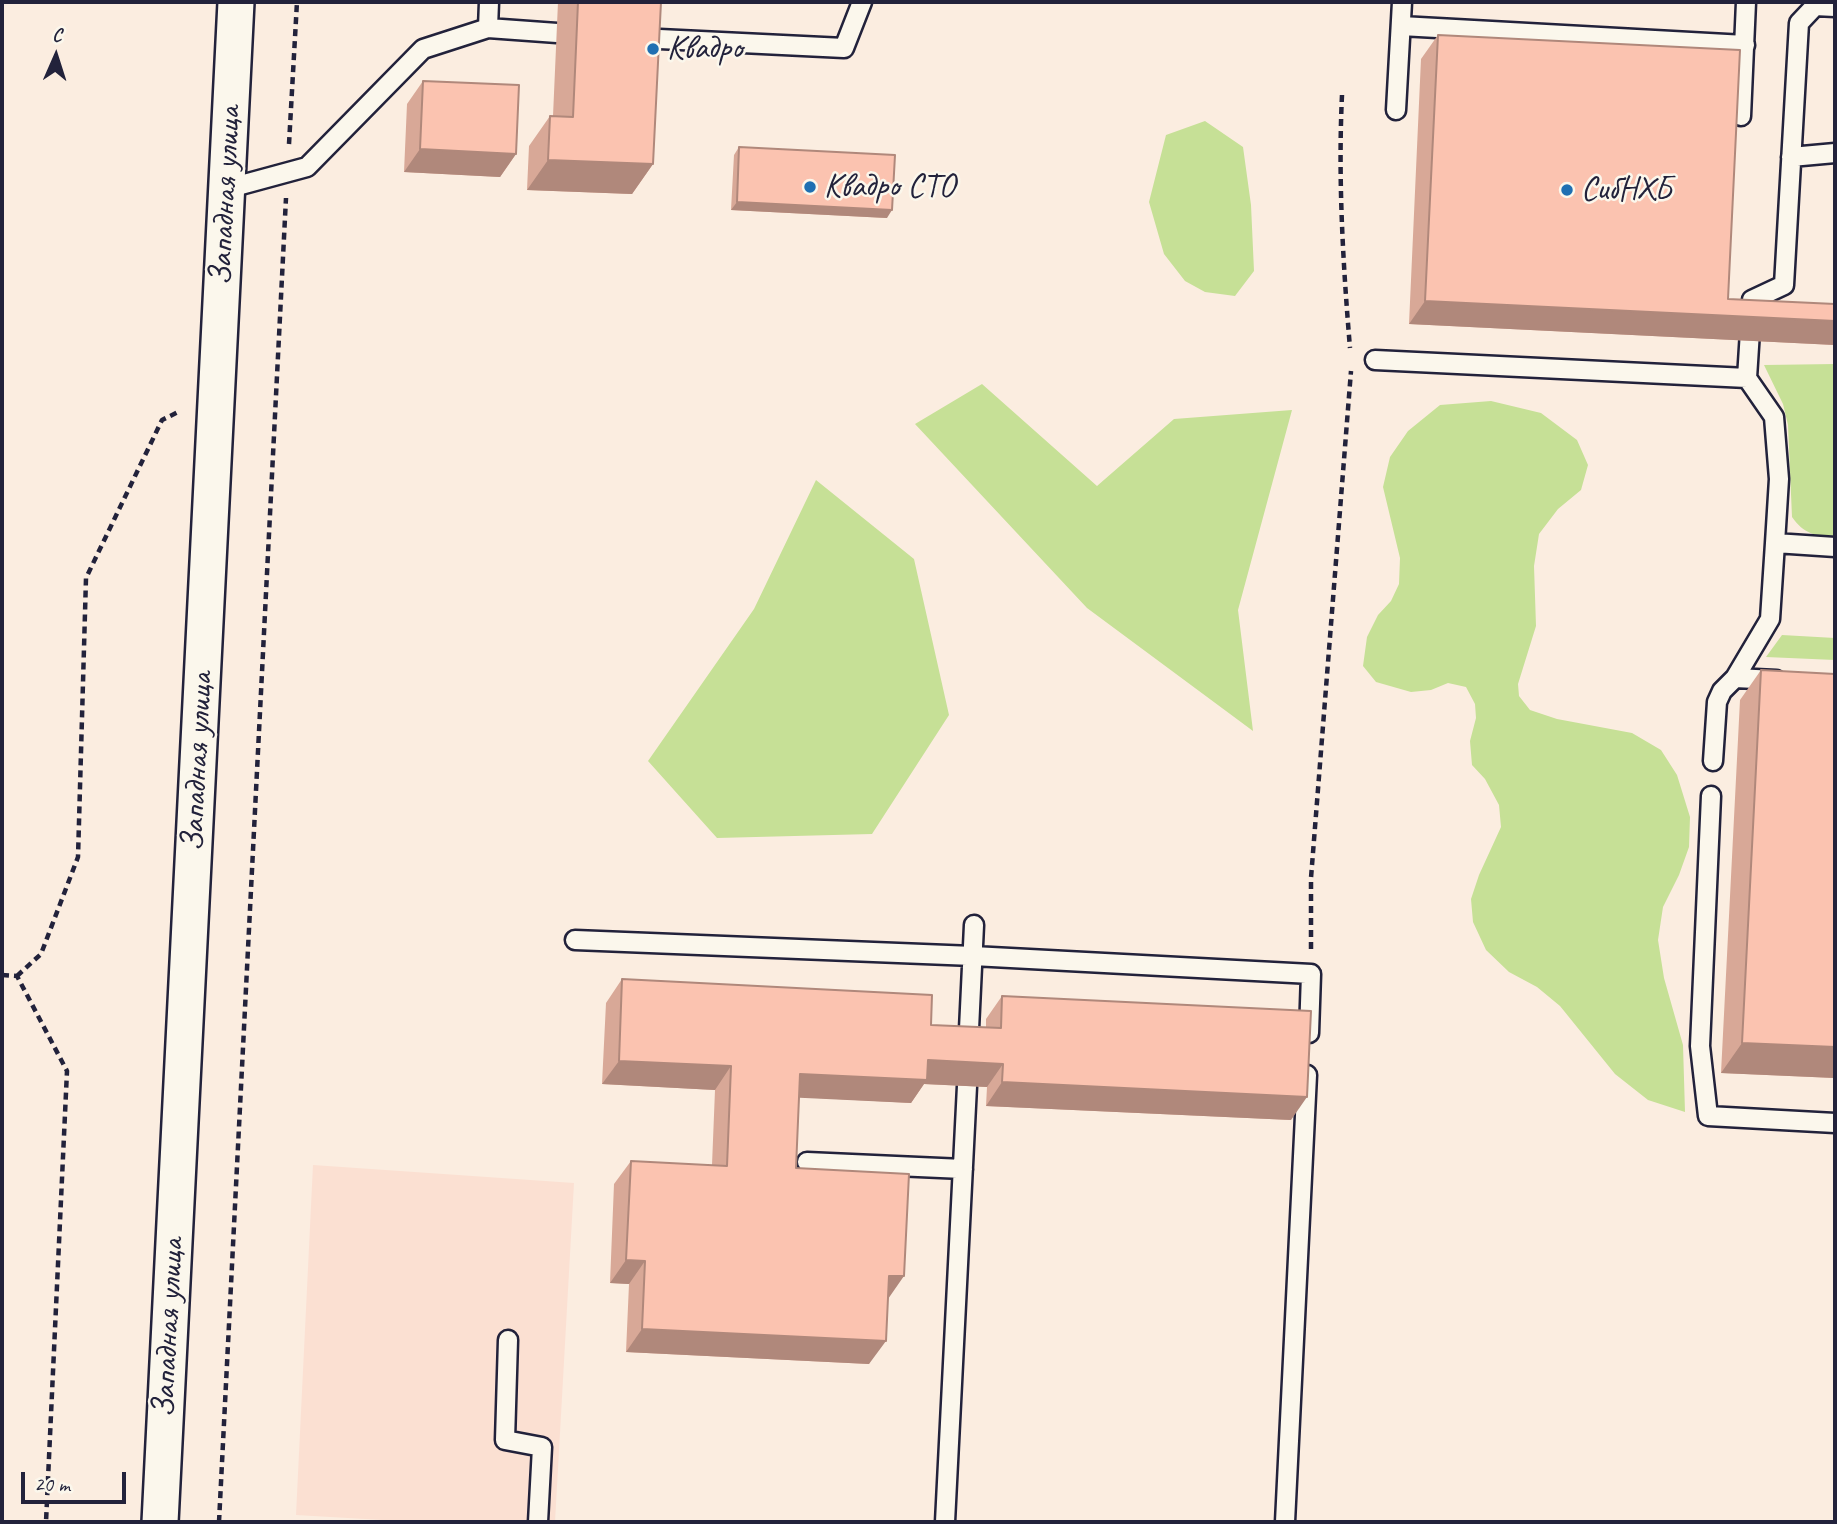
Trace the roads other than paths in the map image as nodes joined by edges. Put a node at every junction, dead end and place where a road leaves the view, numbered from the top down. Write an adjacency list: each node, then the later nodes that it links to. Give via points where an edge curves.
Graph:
1 (236, 2): 16 (street, Западная улица)
2 (489, 2): 8 (lane)
3 (862, 2): 10 (lane, via 844,48)
4 (1402, 2): 7 (lane)
5 (1746, 2): 11 (lane)
6 (1835, 7): 15 (lane, via 1815,6 1799,23)
7 (1401, 26): 11 (lane); 12 (lane)
8 (488, 29): 9 (lane); 16 (lane, via 423,49 307,167)
9 (557, 33)
10 (639, 38)
11 (1745, 45): 13 (lane)
12 (1396, 110)
13 (1741, 116)
14 (1835, 153): 15 (lane)
15 (1791, 157): 18 (lane, via 1784,285 1752,300)
16 (226, 188): 34 (street, Западная улица)
17 (1376, 360): 18 (lane)
18 (1747, 378): 19 (lane, via 1774,418 1779,479)
19 (1775, 543): 20 (lane); 21 (lane, via 1770,619)
20 (1835, 547)
21 (1735, 678): 22 (lane); 23 (lane, via 1717,702)
22 (1798, 681)
23 (1713, 761)
24 (1711, 796): 30 (lane, via 1700,1046 1708,1116)
25 (974, 925): 27 (lane)
26 (575, 940): 27 (lane)
27 (973, 956): 28 (lane); 37 (lane, via 1311,974)
28 (968, 1050)
29 (967, 1086): 32 (lane)
30 (1835, 1123)
31 (807, 1161): 32 (lane)
32 (963, 1168): 36 (lane)
33 (508, 1340): 35 (lane, via 505,1440 542,1447)
34 (160, 1522)
35 (538, 1522)
36 (945, 1522)
37 (1285, 1522)

